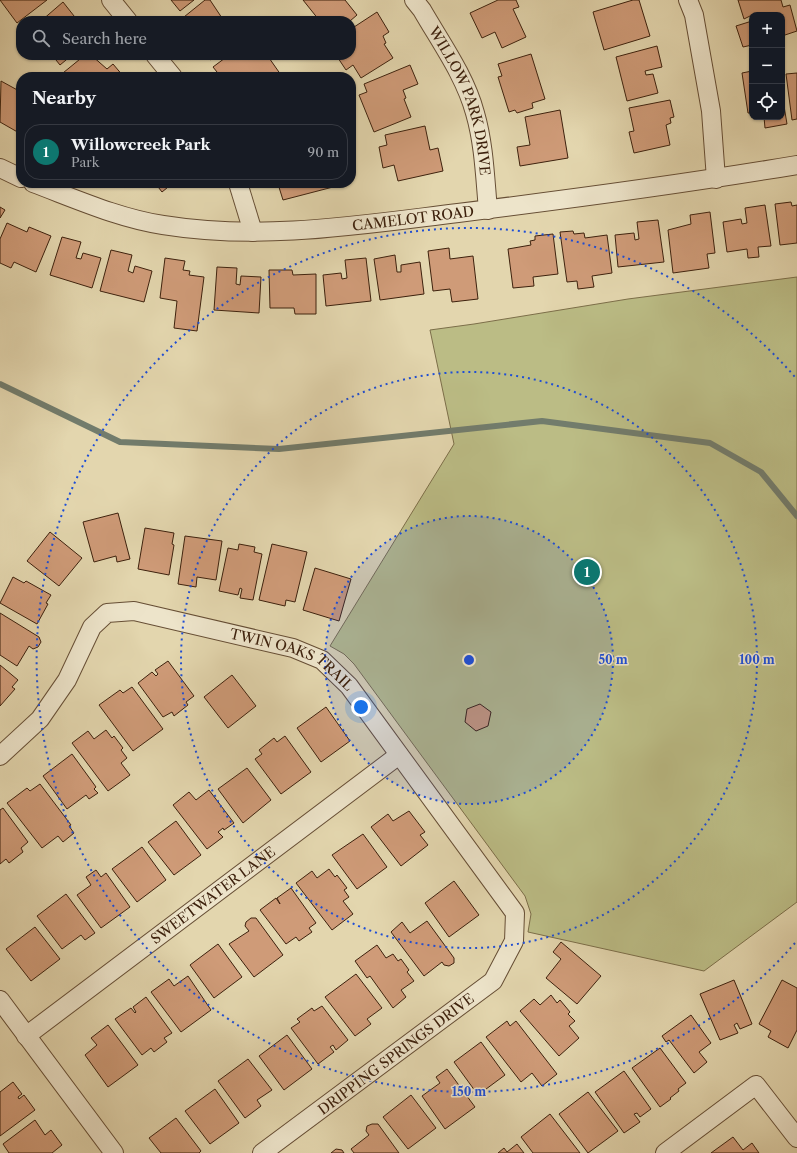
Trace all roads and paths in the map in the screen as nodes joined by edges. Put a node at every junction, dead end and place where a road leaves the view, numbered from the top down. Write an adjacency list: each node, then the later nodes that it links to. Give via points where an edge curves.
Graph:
1 (111, 0): 4 (street)
2 (414, 0): 13 (street, WILLOW PARK DRIVE, via 463,82 475,112 481,138)
3 (688, 0): 10 (street, via 694,15 711,111)
4 (124, 16)
5 (159, 60): 6 (street)
6 (169, 72)
7 (797, 165): 10 (street, CAMELOT ROAD)
8 (0, 168): 9 (street)
9 (16, 176)
10 (716, 179): 13 (street, CAMELOT ROAD)
11 (46, 188): 14 (street, CAMELOT ROAD, via 114,213 161,225)
12 (240, 188): 14 (street)
13 (488, 210): 14 (street, CAMELOT ROAD, via 314,231)
14 (253, 232)
15 (399, 754): 16 (street, TWIN OAKS TRAIL, via 349,686 322,660 293,648 134,611 107,613 92,627 67,680 40,719); 17 (street, TWIN OAKS TRAIL, via 515,913); 19 (street, SWEETWATER LANE)
16 (0, 756)
17 (514, 941): 22 (street, DRIPPING SPRINGS DRIVE, via 493,981)
18 (0, 1000): 19 (street)
19 (26, 1036): 21 (street)
20 (797, 1138): 23 (street, via 756,1084)
21 (114, 1153)
22 (262, 1153)
23 (665, 1153)

